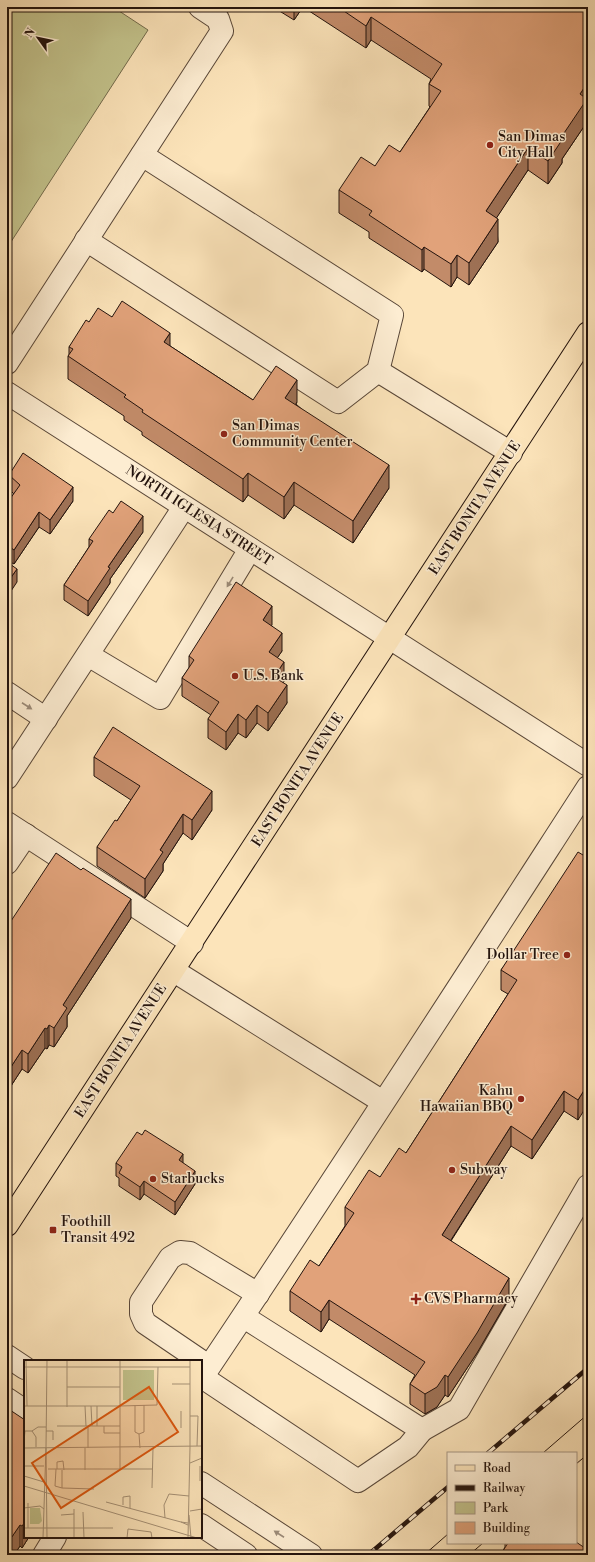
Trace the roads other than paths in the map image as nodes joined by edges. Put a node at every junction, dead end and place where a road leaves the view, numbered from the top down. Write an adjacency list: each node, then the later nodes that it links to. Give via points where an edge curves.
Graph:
1 (200, 7): 2 (street, via 218,19 222,31)
2 (142, 155): 3 (street); 6 (street, via 392,315)
3 (86, 240): 5 (street); 6 (street, via 338,402)
4 (588, 333): 8 (main road, EAST BONITA AVENUE)
5 (7, 363)
6 (378, 371): 8 (street)
7 (7, 393): 9 (street, NORTH IGLESIA STREET)
8 (511, 453): 11 (main road, EAST BONITA AVENUE)
9 (184, 507): 10 (street, NORTH IGLESIA STREET); 12 (street)
10 (250, 549): 11 (street, NORTH IGLESIA STREET); 12 (street, one-way to 12, via 160,698)
11 (391, 639): 15 (street, NORTH IGLESIA STREET); 21 (main road, EAST BONITA AVENUE)
12 (88, 655): 14 (street)
13 (7, 693): 14 (street, one-way to 14)
14 (46, 719): 16 (street)
15 (588, 765)
16 (8, 773)
17 (588, 787): 23 (street)
18 (7, 823): 19 (street)
19 (26, 835): 20 (street); 21 (street)
20 (7, 863)
21 (192, 943): 22 (main road, EAST BONITA AVENUE)
22 (174, 970): 23 (street); 25 (main road, EAST BONITA AVENUE)
23 (383, 1102): 26 (street)
24 (588, 1186): 34 (street, via 459,1409)
25 (7, 1225)
26 (258, 1294): 27 (street); 29 (street, via 190,1253 180,1252 170,1258 141,1302 141,1314 145,1323)
27 (244, 1317): 31 (street); 34 (street)
28 (7, 1356): 30 (street)
29 (192, 1360)
30 (24, 1367)
31 (203, 1369): 34 (street, via 358,1481 408,1447)
32 (7, 1399): 33 (street)
33 (24, 1410)
34 (422, 1430)
35 (202, 1484): 40 (street, one-way to 35)
36 (202, 1526): 39 (street)
37 (54, 1538): 38 (street)
38 (44, 1555)
39 (246, 1555)
40 (311, 1555)

